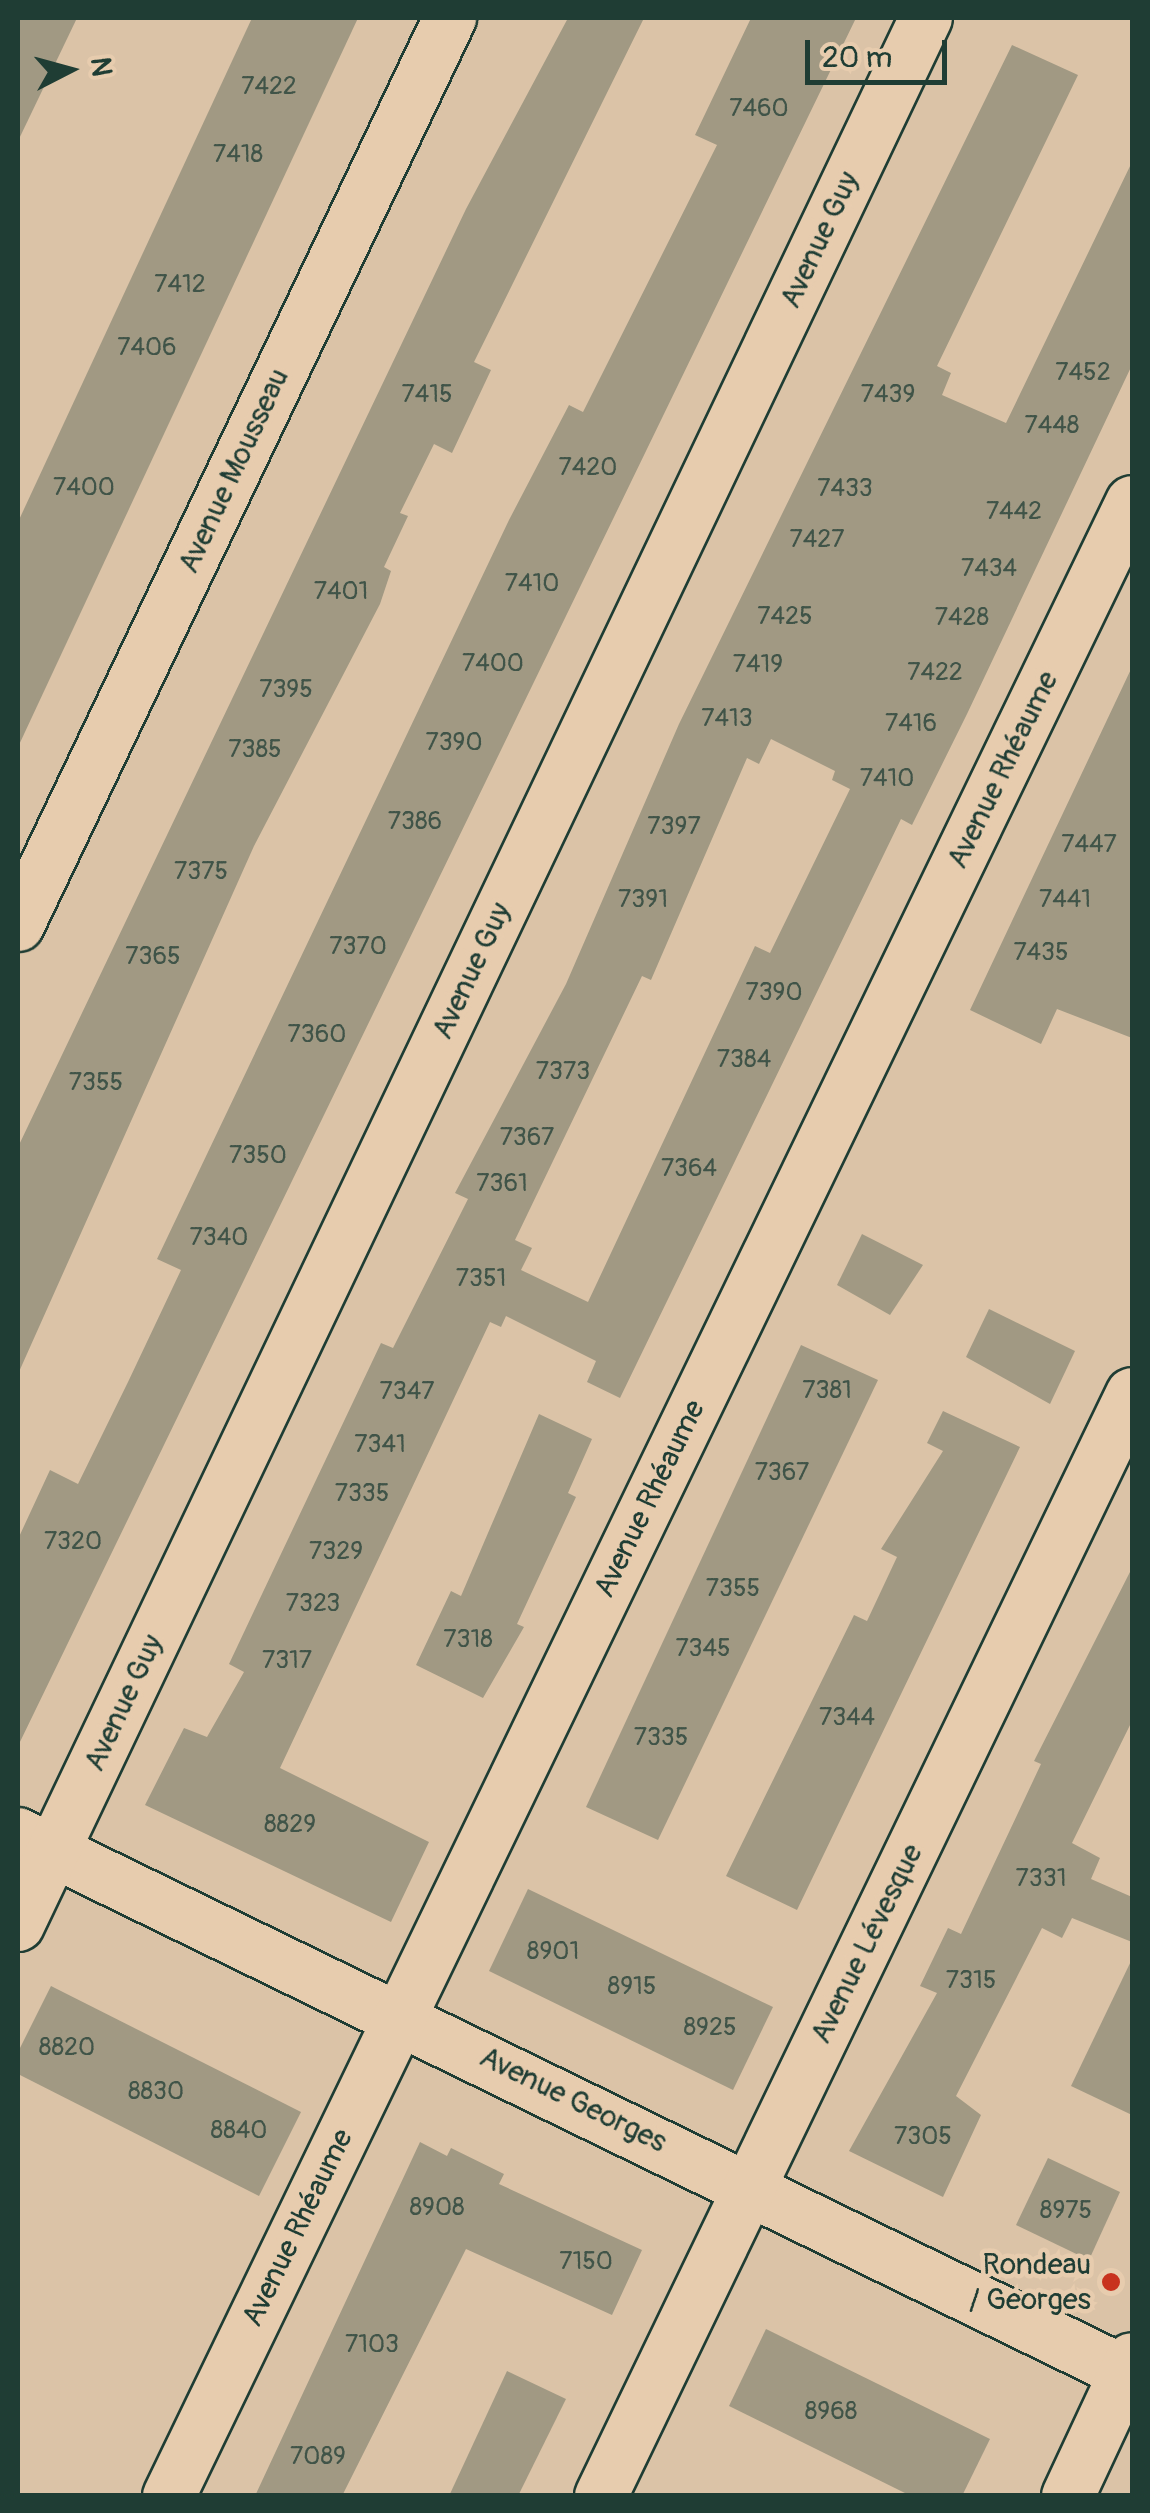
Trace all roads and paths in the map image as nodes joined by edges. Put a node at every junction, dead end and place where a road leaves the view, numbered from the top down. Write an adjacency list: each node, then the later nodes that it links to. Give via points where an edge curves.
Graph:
1 (450, 18): 4 (street, Avenue Mousseau)
2 (926, 18): 6 (street, Avenue Guy)
3 (1132, 502): 8 (street, Avenue Rhéaume)
4 (18, 924)
5 (1132, 1394): 9 (street, Avenue Lévesque)
6 (35, 1843): 7 (street, Avenue Guy); 8 (street, Avenue Georges)
7 (18, 1925)
8 (399, 2017): 9 (street, Avenue Georges); 11 (street, Avenue Rhéaume)
9 (750, 2185): 10 (street, Avenue Georges); 12 (street, Avenue Lévesque)
10 (1130, 2370): 13 (street)
11 (169, 2496)
12 (602, 2496)
13 (1068, 2496)

